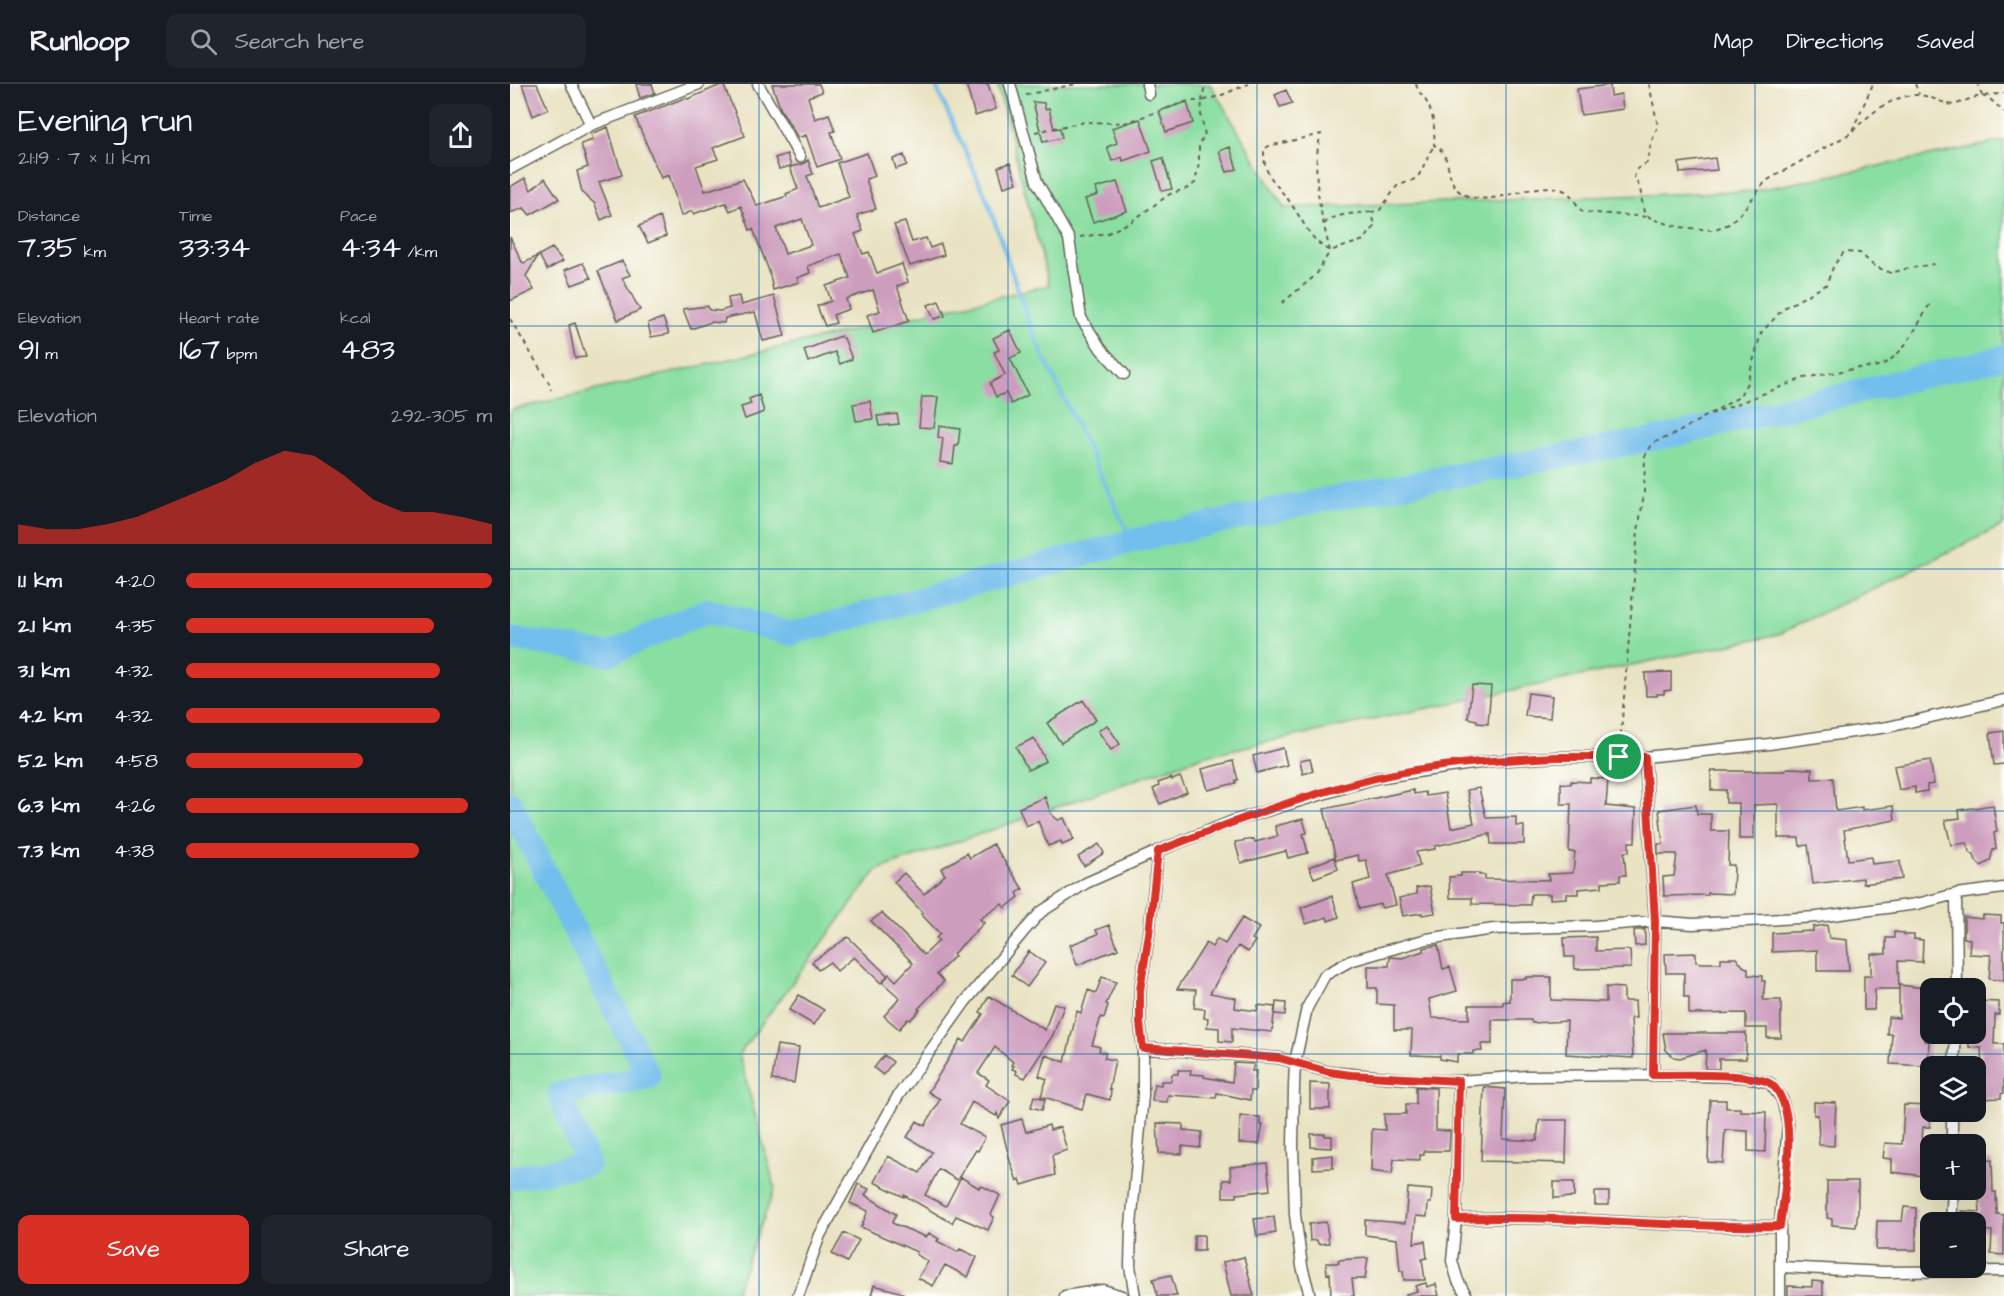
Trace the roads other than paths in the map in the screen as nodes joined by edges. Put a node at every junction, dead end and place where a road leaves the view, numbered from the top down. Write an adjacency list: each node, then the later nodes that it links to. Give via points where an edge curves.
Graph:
1 (571, 84): 6 (street)
2 (699, 84): 5 (street)
3 (758, 84): 7 (street)
4 (1010, 84): 9 (street, via 1038,183 1069,239 1081,318 1101,349)
5 (687, 86): 6 (street)
6 (591, 125): 8 (street)
7 (800, 157)
8 (510, 169)
9 (1124, 374)
10 (2004, 700): 11 (street, via 1888,727)
11 (1645, 757): 12 (street, via 1492,761 1376,778 1233,821); 15 (street)
12 (1158, 851): 17 (street, via 1140,990); 27 (street, via 1056,900 987,974 898,1096 820,1235)
13 (2004, 888): 14 (street)
14 (1956, 894): 15 (street, via 1917,904 1817,917 1693,924); 16 (street)
15 (1655, 921): 18 (street, via 1453,934 1350,961 1325,975 1307,1008); 19 (street)
16 (1957, 978)
17 (1143, 1048): 18 (street); 30 (street, via 1143,1095 1131,1226 1130,1266)
18 (1295, 1062): 20 (street, via 1351,1075); 31 (street, via 1295,1215 1302,1266)
19 (1653, 1075): 20 (street); 22 (street, via 1746,1077 1770,1083 1782,1099 1788,1124)
20 (1459, 1081): 21 (street)
21 (1456, 1219): 22 (street, via 1510,1216); 32 (street, via 1452,1261)
22 (1780, 1226): 23 (street)
23 (1781, 1267): 24 (street); 33 (street)
24 (1920, 1270)
25 (1986, 1270): 26 (street)
26 (2004, 1271)
27 (798, 1296)
28 (1065, 1296): 29 (street, via 1103,1290)
29 (1122, 1296)
30 (1135, 1296)
31 (1311, 1296)
32 (1467, 1296)
33 (1780, 1296)

